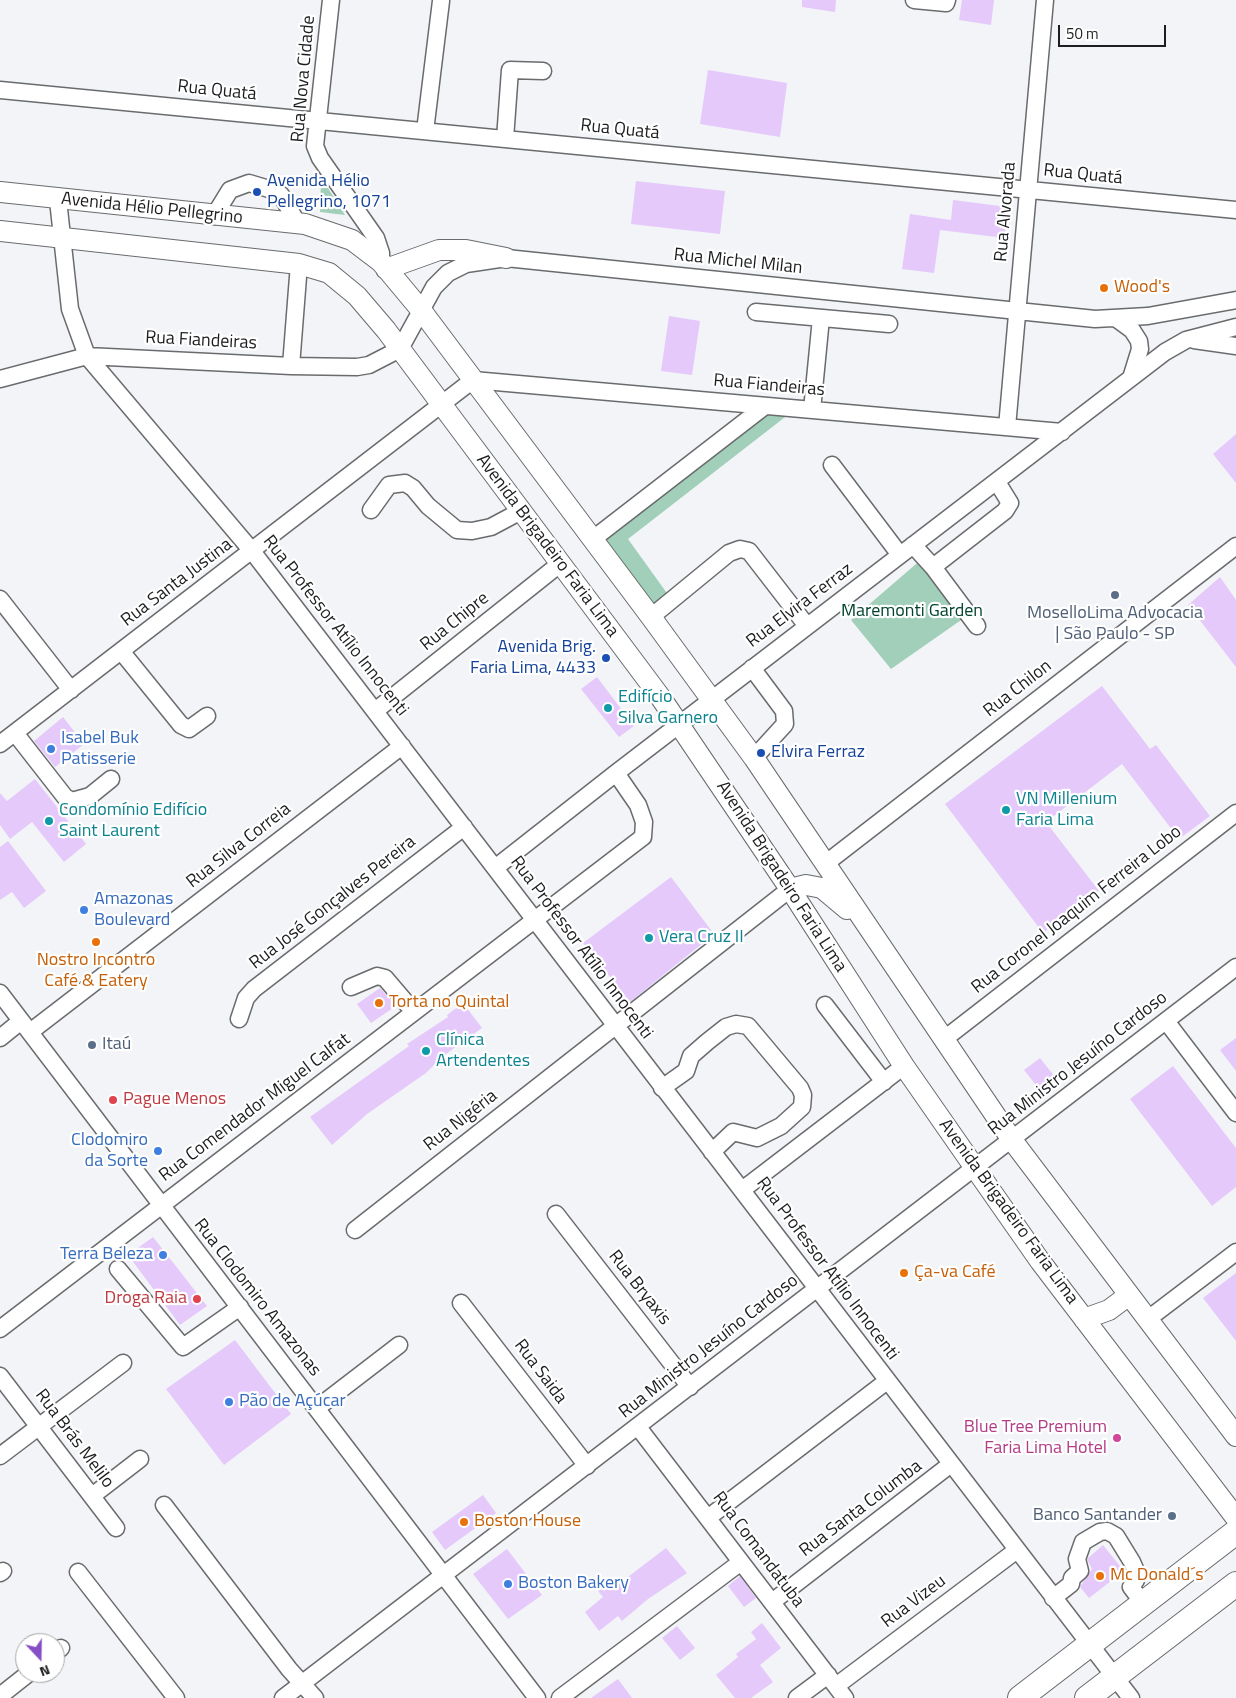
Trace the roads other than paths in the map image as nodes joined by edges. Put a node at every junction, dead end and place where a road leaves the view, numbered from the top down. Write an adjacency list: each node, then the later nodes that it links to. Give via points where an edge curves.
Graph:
1 (331, 0): 8 (street, Rua Nova Cidade)
2 (914, 0): 3 (street, via 946,3)
3 (947, 0)
4 (1045, 0): 11 (street, Rua Alvorada)
5 (441, 1): 9 (street)
6 (543, 71): 10 (street, via 510,70)
7 (0, 90): 8 (street, Rua Quatá)
8 (318, 121): 9 (street, Rua Quatá); 21 (street, Rua Nova Cidade, via 315,146 318,154 376,238)
9 (425, 131): 10 (street, Rua Quatá)
10 (505, 139): 11 (street, Rua Quatá)
11 (1028, 190): 14 (street, Rua Quatá); 24 (street, Rua Alvorada)
12 (0, 192): 13 (main road, Avenida Hélio Pellegrino)
13 (58, 200): 15 (main road, Avenida Hélio Pellegrino); 18 (street, Rua Professor Atílio Innocenti)
14 (1236, 210)
15 (214, 216): 16 (main road, Avenida Hélio Pellegrino); 16 (street, via 230,190 249,183 281,195)
16 (301, 224): 21 (main road, via 352,240)
17 (0, 231): 18 (main road)
18 (63, 238): 20 (main road); 33 (street, Rua Professor Atílio Innocenti, via 70,309)
19 (506, 258): 21 (main road, via 466,250 439,250); 23 (street, Rua Michel Milan, via 466,264 448,273 434,287); 24 (street, Rua Michel Milan)
20 (300, 264): 32 (main road, Avenida Brigadeiro Faria Lima, via 329,274 347,286); 34 (street)
21 (383, 265): 23 (main road)
22 (1236, 300): 27 (street, Rua Michel Milan, via 1180,312)
23 (421, 310): 32 (street, Rua Michel Milan); 37 (main road)
24 (1017, 311): 27 (street, Rua Michel Milan); 41 (street, Rua Alvorada)
25 (756, 312): 26 (street)
26 (821, 318): 28 (street); 40 (street)
27 (1117, 319): 35 (street, via 1132,330 1139,341 1140,349)
28 (889, 324)
29 (1236, 327): 30 (street, Rua Elvira Ferraz)
30 (1186, 340): 31 (street); 35 (street, Rua Elvira Ferraz)
31 (1236, 346)
32 (400, 350): 34 (street, Rua Fiandeiras, via 379,361 357,367); 38 (main road, Avenida Brigadeiro Faria Lima)
33 (87, 356): 34 (street, Rua Fiandeiras); 36 (street, Rua Fiandeiras); 50 (street, Rua Professor Atílio Innocenti)
34 (291, 366)
35 (1131, 378): 42 (street, Rua Elvira Ferraz)
36 (0, 379)
37 (472, 380): 38 (street, Rua Santa Justina); 39 (street, Rua Fiandeiras); 47 (main road)
38 (442, 406): 46 (main road, Avenida Brigadeiro Faria Lima); 50 (street, Rua Santa Justina)
39 (765, 406): 40 (street, Rua Fiandeiras); 47 (street)
40 (812, 410): 41 (street, Rua Fiandeiras)
41 (1007, 427): 42 (street, Rua Fiandeiras)
42 (1062, 432): 44 (street, Rua Elvira Ferraz)
43 (832, 465): 51 (street)
44 (997, 482): 48 (street, Rua Elvira Ferraz); 53 (street, via 1010,503 1005,511)
45 (371, 510): 46 (street, via 389,486 406,483 457,530 491,527)
46 (521, 511): 52 (main road, Avenida Brigadeiro Faria Lima)
47 (593, 539): 55 (main road)
48 (913, 545): 51 (street, Rua Elvira Ferraz); 53 (street)
49 (1236, 546): 73 (street, Rua Chilon)
50 (252, 551): 58 (street, Rua Santa Justina); 62 (street, Rua Professor Atílio Innocenti)
51 (900, 555): 56 (street, Rua Elvira Ferraz)
52 (561, 563): 62 (street, Rua Chipre); 64 (main road, Avenida Brigadeiro Faria Lima)
53 (933, 567): 57 (street)
54 (0, 599): 60 (street)
55 (651, 617): 56 (street, via 728,553 740,549 749,551); 61 (main road)
56 (807, 626): 59 (street, Rua Elvira Ferraz)
57 (976, 626)
58 (121, 651): 60 (street, Rua Santa Justina); 63 (street, via 181,725 189,729)
59 (752, 668): 61 (street, Rua Elvira Ferraz); 68 (street, via 784,711 785,724)
60 (71, 690): 65 (street, Rua Santa Justina)
61 (711, 700): 64 (street, Rua Elvira Ferraz); 68 (main road)
62 (375, 711): 67 (street, Rua Professor Atílio Innocenti)
63 (207, 716)
64 (679, 724): 69 (street, Rua Elvira Ferraz); 75 (main road, Avenida Brigadeiro Faria Lima)
65 (15, 733): 66 (street, Rua Santa Justina); 70 (street, via 65,797 72,801 90,796)
66 (0, 744)
67 (402, 746): 72 (street, Rua Professor Atílio Innocenti); 86 (street, Rua Silva Correia)
68 (754, 758): 73 (main road)
69 (616, 772): 74 (street, Rua Elvira Ferraz); 76 (street, Rua Comendador Miguel Calfat, via 638,805 644,822 643,837)
70 (111, 779)
71 (1236, 813): 88 (street, Rua Coronel Joaquim Ferreira Lobo)
72 (464, 827): 74 (street, Rua Professor Atílio Innocenti); 83 (street, Rua José Gonçalves Pereira, via 254,989 246,998)
73 (825, 864): 77 (main road)
74 (495, 868): 76 (street, Rua Professor Atílio Innocenti)
75 (790, 889): 77 (main road, via 806,885 822,888); 85 (street); 89 (main road, Avenida Brigadeiro Faria Lima)
76 (535, 920): 82 (street, Rua Comendador Miguel Calfat); 85 (street, Rua Professor Atílio Innocenti)
77 (863, 920): 88 (main road)
78 (1236, 967): 84 (street, Rua Ministro Jesuíno Cardoso)
79 (351, 988): 82 (street, via 377,976 386,978)
80 (0, 993): 86 (street, Rua Clodomiro Amazonas)
81 (825, 1005): 90 (street)
82 (414, 1012): 97 (street, Rua Comendador Miguel Calfat)
83 (239, 1019)
84 (1166, 1021): 92 (street); 93 (street, Rua Ministro Jesuíno Cardoso)
85 (615, 1025): 91 (street, Rua Professor Atílio Innocenti); 99 (street, Rua Nigéria)
86 (26, 1027): 87 (street, Rua Silva Correia); 97 (street, Rua Clodomiro Amazonas)
87 (0, 1038)
88 (943, 1040): 93 (main road)
89 (904, 1066): 90 (street); 95 (main road, Avenida Brigadeiro Faria Lima)
90 (884, 1082): 96 (street)
91 (662, 1088): 94 (street, Rua Professor Atílio Innocenti); 94 (street, via 686,1071 691,1056 707,1042 736,1024 748,1026 800,1088 802,1107 781,1126 757,1138 733,1132)
92 (1236, 1113)
93 (1012, 1140): 95 (street, Rua Ministro Jesuíno Cardoso); 103 (main road)
94 (712, 1152): 96 (street, Rua Professor Atílio Innocenti)
95 (975, 1168): 102 (street, Rua Ministro Jesuíno Cardoso); 106 (main road, Avenida Brigadeiro Faria Lima)
96 (742, 1190): 102 (street, Rua Professor Atílio Innocenti)
97 (160, 1205): 105 (street, Rua Clodomiro Amazonas); 108 (street, Rua Comendador Miguel Calfat)
98 (556, 1214): 113 (street, Rua Bryaxis)
99 (355, 1230)
100 (1236, 1252): 107 (street)
101 (118, 1269): 105 (street, via 183,1348)
102 (817, 1290): 112 (street, Rua Professor Atílio Innocenti); 113 (street, Rua Ministro Jesuíno Cardoso)
103 (1130, 1295): 106 (main road, via 1109,1310); 107 (main road)
104 (461, 1303): 121 (street, Rua Saida)
105 (240, 1307): 114 (street, Rua Clodomiro Amazonas)
106 (1084, 1319): 125 (main road, Avenida Brigadeiro Faria Lima)
107 (1148, 1319): 115 (main road)
108 (0, 1329)
109 (399, 1345): 114 (street)
110 (123, 1363): 116 (street)
111 (0, 1376): 116 (street, Rua Brás Melilo)
112 (887, 1381): 120 (street, Rua Professor Atílio Innocenti); 124 (street)
113 (690, 1387): 117 (street, Rua Ministro Jesuíno Cardoso)
114 (317, 1408): 131 (street, Rua Clodomiro Amazonas)
115 (1233, 1423)
116 (39, 1426): 118 (street); 122 (street, Rua Brás Melilo)
117 (638, 1427): 121 (street, Rua Ministro Jesuíno Cardoso); 124 (street, Rua Comandatuba)
118 (0, 1456)
119 (140, 1459): 122 (street)
120 (951, 1464): 128 (street, Rua Professor Atílio Innocenti); 135 (street, Rua Santa Columba)
121 (587, 1466): 131 (street, Rua Ministro Jesuíno Cardoso)
122 (92, 1496): 126 (street, Rua Brás Melilo)
123 (164, 1505): 141 (street)
124 (708, 1517): 129 (street, Rua Comandatuba)
125 (1236, 1518)
126 (116, 1528)
127 (1236, 1532): 136 (highway)
128 (1017, 1550): 133 (street, Rua Professor Atílio Innocenti); 142 (street, Rua Vizeu)
129 (741, 1562): 135 (street, Rua Comandatuba); 148 (street)
130 (78, 1572): 144 (street)
131 (444, 1576): 141 (street, Rua Ministro Jesuíno Cardoso); 147 (street, Rua Clodomiro Amazonas)
132 (1236, 1584): 137 (highway)
133 (1053, 1598): 136 (street, via 1071,1584 1072,1578 1080,1571 1077,1559 1083,1542 1108,1531 1116,1536 1132,1562 1136,1580 1131,1587); 138 (street, Rua Professor Atílio Innocenti)
134 (1236, 1598): 137 (highway)
135 (772, 1602): 142 (street, Rua Comandatuba)
136 (1143, 1603): 138 (highway)
137 (1203, 1609): 139 (highway)
138 (1089, 1645): 139 (street, Rua Professor Atílio Innocenti); 150 (highway)
139 (1114, 1677): 151 (highway); 152 (street, Rua Professor Atílio Innocenti)
140 (16, 1683): 143 (street)
141 (302, 1683): 145 (street, Rua Ministro Jesuíno Cardoso); 146 (street)
142 (836, 1686): 149 (street, Rua Vizeu)
143 (0, 1696)
144 (176, 1698)
145 (283, 1698)
146 (315, 1698)
147 (537, 1698)
148 (560, 1698)
149 (797, 1698)
150 (1020, 1698)
151 (1087, 1698)
152 (1131, 1698)

